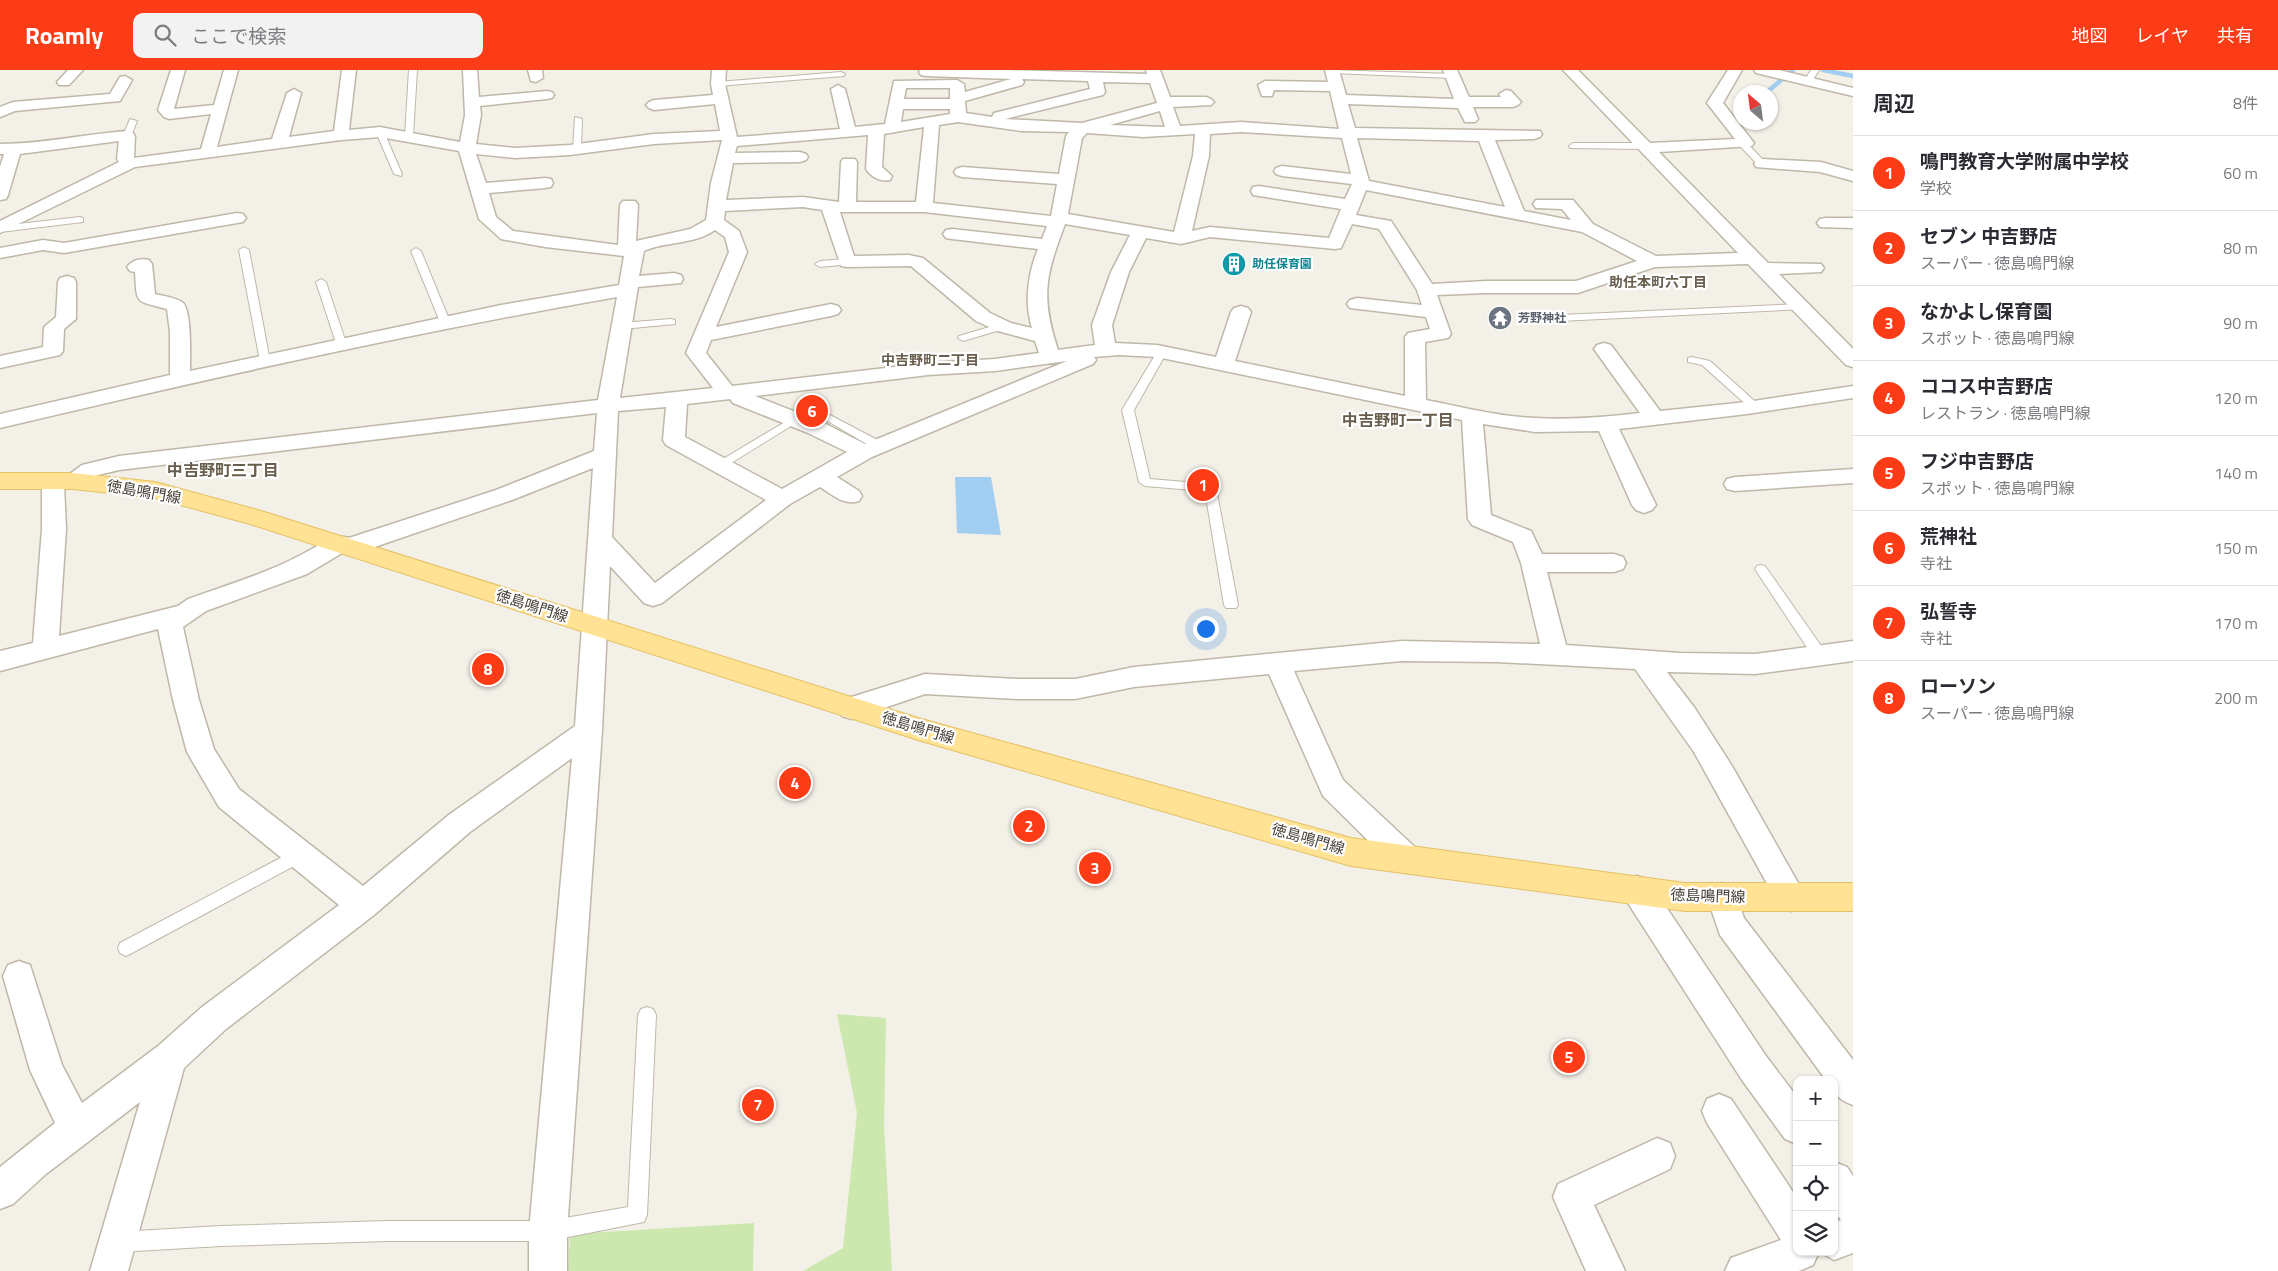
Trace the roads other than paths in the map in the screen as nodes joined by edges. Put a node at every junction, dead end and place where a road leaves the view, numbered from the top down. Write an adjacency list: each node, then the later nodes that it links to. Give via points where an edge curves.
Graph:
1 (76, 70): 18 (street)
2 (178, 70): 36 (street, via 166,110 169,114)
3 (231, 70): 36 (street)
4 (350, 70): 54 (street)
5 (413, 70): 56 (lane)
6 (470, 70): 30 (street)
7 (1570, 70): 63 (street)
8 (1735, 70): 60 (street, via 1715,103 1746,143)
9 (1760, 70): 16 (street, via 1785,76)
10 (1332, 71): 12 (lane); 29 (street)
11 (926, 72): 14 (street)
12 (1451, 73): 31 (street)
13 (841, 74): 19 (lane)
14 (1031, 75): 17 (street); 32 (street)
15 (1155, 75): 17 (street); 33 (street)
16 (1812, 75): 23 (street)
17 (1094, 77): 41 (street, via 1098,92)
18 (64, 82)
19 (719, 84): 34 (street); 61 (street)
20 (103, 87): 35 (street, via 124,82 114,98)
21 (838, 89): 51 (street)
22 (28, 91): 35 (street)
23 (1853, 92)
24 (294, 93): 59 (street)
25 (1266, 93): 29 (street, via 1266,85)
26 (1506, 94): 31 (street, via 1513,102)
27 (547, 95): 30 (street)
28 (1207, 100): 33 (street)
29 (1340, 100): 31 (street); 38 (street); 52 (street)
30 (472, 102): 64 (street, via 473,116)
31 (1464, 103): 42 (street)
32 (957, 104): 41 (street); 44 (street); 47 (street, via 897,99)
33 (1165, 104): 45 (street); 49 (street)
34 (654, 105)
35 (19, 106): 37 (street)
36 (219, 109): 67 (street)
37 (0, 112)
38 (1362, 115)
39 (578, 119): 66 (lane)
40 (1451, 119): 42 (street)
41 (981, 120): 45 (street, via 1021,126)
42 (1471, 120): 57 (street)
43 (133, 121): 55 (lane)
44 (932, 121): 47 (street); 86 (street)
45 (1083, 128): 49 (street); 77 (street, via 1074,136)
46 (1204, 128): 49 (street); 52 (street, via 1241,127); 99 (street, via 1201,156)
47 (884, 129): 51 (street); 75 (street, via 874,169)
48 (48, 130): 58 (street, via 92,125)
49 (1174, 131)
50 (380, 132): 54 (street); 56 (street); 74 (lane)
51 (849, 132): 61 (street)
52 (1347, 134): 57 (street); 78 (street)
53 (1534, 134): 57 (street)
54 (341, 135): 59 (street)
55 (126, 136): 58 (street); 70 (street, via 125,159)
56 (408, 136): 64 (street)
57 (1485, 136): 89 (street)
58 (87, 139): 65 (street)
59 (279, 143): 67 (street)
60 (1742, 143): 63 (street); 71 (lane)
61 (728, 145): 66 (street, via 654,139); 68 (street); 88 (street)
62 (1573, 146): 63 (lane)
63 (1645, 147): 108 (street)
64 (467, 148): 66 (street, via 515,153); 80 (street)
65 (6, 149): 82 (street)
66 (576, 149)
67 (208, 152): 70 (street)
68 (800, 157)
69 (849, 162): 85 (street)
70 (131, 163): 96 (street)
71 (1762, 164): 76 (street, via 1821,167)
72 (1282, 171): 78 (street)
73 (962, 172): 77 (street)
74 (398, 174)
75 (884, 176)
76 (1853, 176)
77 (1067, 180): 92 (street)
78 (1360, 182): 87 (street); 89 (street)
79 (545, 183): 80 (street)
80 (479, 190): 103 (street, via 488,219 507,235)
81 (1259, 191): 87 (street)
82 (0, 195)
83 (1542, 204): 95 (street, via 1567,204)
84 (629, 205): 103 (street)
85 (838, 206): 86 (street); 88 (street, via 802,202); 105 (street)
86 (924, 207): 92 (street)
87 (1349, 211): 99 (street, via 1335,244 1210,232); 115 (street, via 1385,225)
88 (716, 214): 103 (street, via 706,230 691,236 646,242); 126 (street, via 733,235 738,252)
89 (1517, 215): 95 (street)
90 (237, 218): 104 (street, via 64,248 43,244)
91 (80, 220): 96 (lane)
92 (1058, 220): 97 (street); 100 (street)
93 (1826, 223): 94 (street)
94 (1853, 223)
95 (1587, 228): 106 (street)
96 (0, 229)
97 (1140, 233): 99 (street); 131 (street, via 1120,272)
98 (952, 234): 100 (street)
99 (1181, 239)
100 (1050, 245): 129 (street, via 1041,264 1037,287 1040,324)
101 (244, 250): 134 (lane)
102 (416, 251): 123 (lane)
103 (631, 251): 114 (street)
104 (0, 253)
105 (847, 262): 107 (lane); 125 (street, via 917,262 963,301)
106 (1653, 262): 108 (street); 115 (street, via 1578,287)
107 (820, 264)
108 (1759, 264): 110 (street); 117 (street)
109 (136, 267): 138 (street, via 144,264 146,297 176,306 180,332)
110 (1815, 268)
111 (674, 279): 114 (street)
112 (67, 282): 136 (street, via 66,319 54,328 53,351)
113 (321, 282): 128 (lane)
114 (629, 285): 123 (street); 124 (street)
115 (1426, 290): 120 (street)
116 (1357, 304): 120 (street)
117 (1800, 307): 121 (lane); 135 (street)
118 (831, 310): 126 (street)
119 (1241, 312): 137 (street)
120 (1433, 312): 142 (street, via 1441,334 1415,337)
121 (1539, 318)
122 (671, 322): 124 (lane)
123 (446, 324): 128 (street)
124 (622, 326): 143 (street)
125 (1003, 326): 127 (lane); 129 (street)
126 (703, 336): 139 (street, via 696,353)
127 (963, 338)
128 (342, 346): 134 (street)
129 (1047, 346): 131 (street); 139 (street, via 995,365 928,369)
130 (1604, 349): 147 (street)
131 (1096, 351): 132 (street); 151 (street, via 1088,359)
132 (1162, 352): 137 (street); 167 (lane, via 1128,410 1145,482 1210,488)
133 (1692, 360): 144 (lane, via 1706,363)
134 (264, 361): 138 (street)
135 (1853, 361)
136 (0, 362)
137 (1224, 364): 142 (street)
138 (180, 379): 149 (street)
139 (731, 392): 141 (street); 148 (street)
140 (1853, 392): 144 (street)
141 (677, 398): 143 (street); 153 (street, via 674,440)
142 (1416, 404): 145 (street)
143 (608, 405): 152 (street); 157 (street, via 119,463)
144 (1755, 407): 147 (street)
145 (1472, 416): 150 (street, via 1536,425); 165 (street, via 1480,520 1523,537)
146 (830, 418): 151 (lane)
147 (1654, 418): 150 (street)
148 (795, 419): 151 (street); 153 (lane)
149 (0, 421)
150 (1606, 424): 161 (street)
151 (872, 449): 155 (street)
152 (604, 455): 162 (street); 163 (street, via 504,495)
153 (719, 465): 160 (street)
154 (1853, 476): 158 (street)
155 (820, 477): 159 (street); 160 (street)
156 (0, 481): 157 (main road, 徳島鳴門線)
157 (63, 481): 163 (main road, 徳島鳴門線, via 155,490); 170 (street, via 54,529)
158 (1735, 484)
159 (851, 496)
160 (782, 499): 162 (street, via 653,597)
161 (1644, 505)
162 (599, 538): 169 (street)
163 (344, 546): 168 (street); 169 (main road, 徳島鳴門線)
164 (1614, 563): 165 (street)
165 (1533, 564): 173 (street)
166 (1761, 568): 172 (lane)
167 (1231, 605)
168 (187, 612): 170 (street); 179 (street, via 170,624 201,752 229,798)
169 (593, 625): 177 (main road, 徳島鳴門線); 178 (street)
170 (45, 648): 175 (street)
171 (1853, 651): 172 (street)
172 (1819, 654): 174 (street, via 1755,664)
173 (1555, 655): 174 (street); 176 (street, via 1402,651)
174 (1642, 659): 183 (street, via 1669,692 1702,742)
175 (0, 661)
176 (1277, 663): 177 (street, via 1134,677 1075,689 926,684); 180 (street, via 1333,788)
177 (852, 708): 180 (main road, 徳島鳴門線, via 1351,852)
178 (588, 731): 185 (street, via 460,823); 198 (street)
179 (299, 855): 185 (street); 186 (lane)
180 (1408, 860): 181 (main road, 徳島鳴門線)
181 (1637, 890): 182 (main road, 徳島鳴門線, via 1685,897); 192 (street)
182 (1722, 897): 183 (main road, 徳島鳴門線); 190 (street, via 1731,925)
183 (1791, 897): 184 (main road, 徳島鳴門線)
184 (1853, 897)
185 (363, 904): 189 (street, via 214,1018)
186 (126, 948)
187 (19, 976): 193 (street, via 47,1070)
188 (647, 1016): 198 (lane, via 637,1215)
189 (170, 1058): 193 (street); 203 (street)
190 (1853, 1088)
191 (1719, 1110): 201 (street)
192 (1793, 1122)
193 (76, 1129): 196 (street, via 33,1160)
194 (1657, 1156): 205 (street, via 1571,1197)
195 (1838, 1185): 197 (street)
196 (0, 1190)
197 (1853, 1206)
198 (548, 1231): 203 (lane, via 378,1231 221,1236); 204 (street)
199 (1853, 1234): 200 (street)
200 (1838, 1240)
201 (1793, 1245)
202 (1793, 1253): 206 (street)
203 (113, 1257)
204 (548, 1271)
205 (1606, 1271)
206 (1744, 1271)

